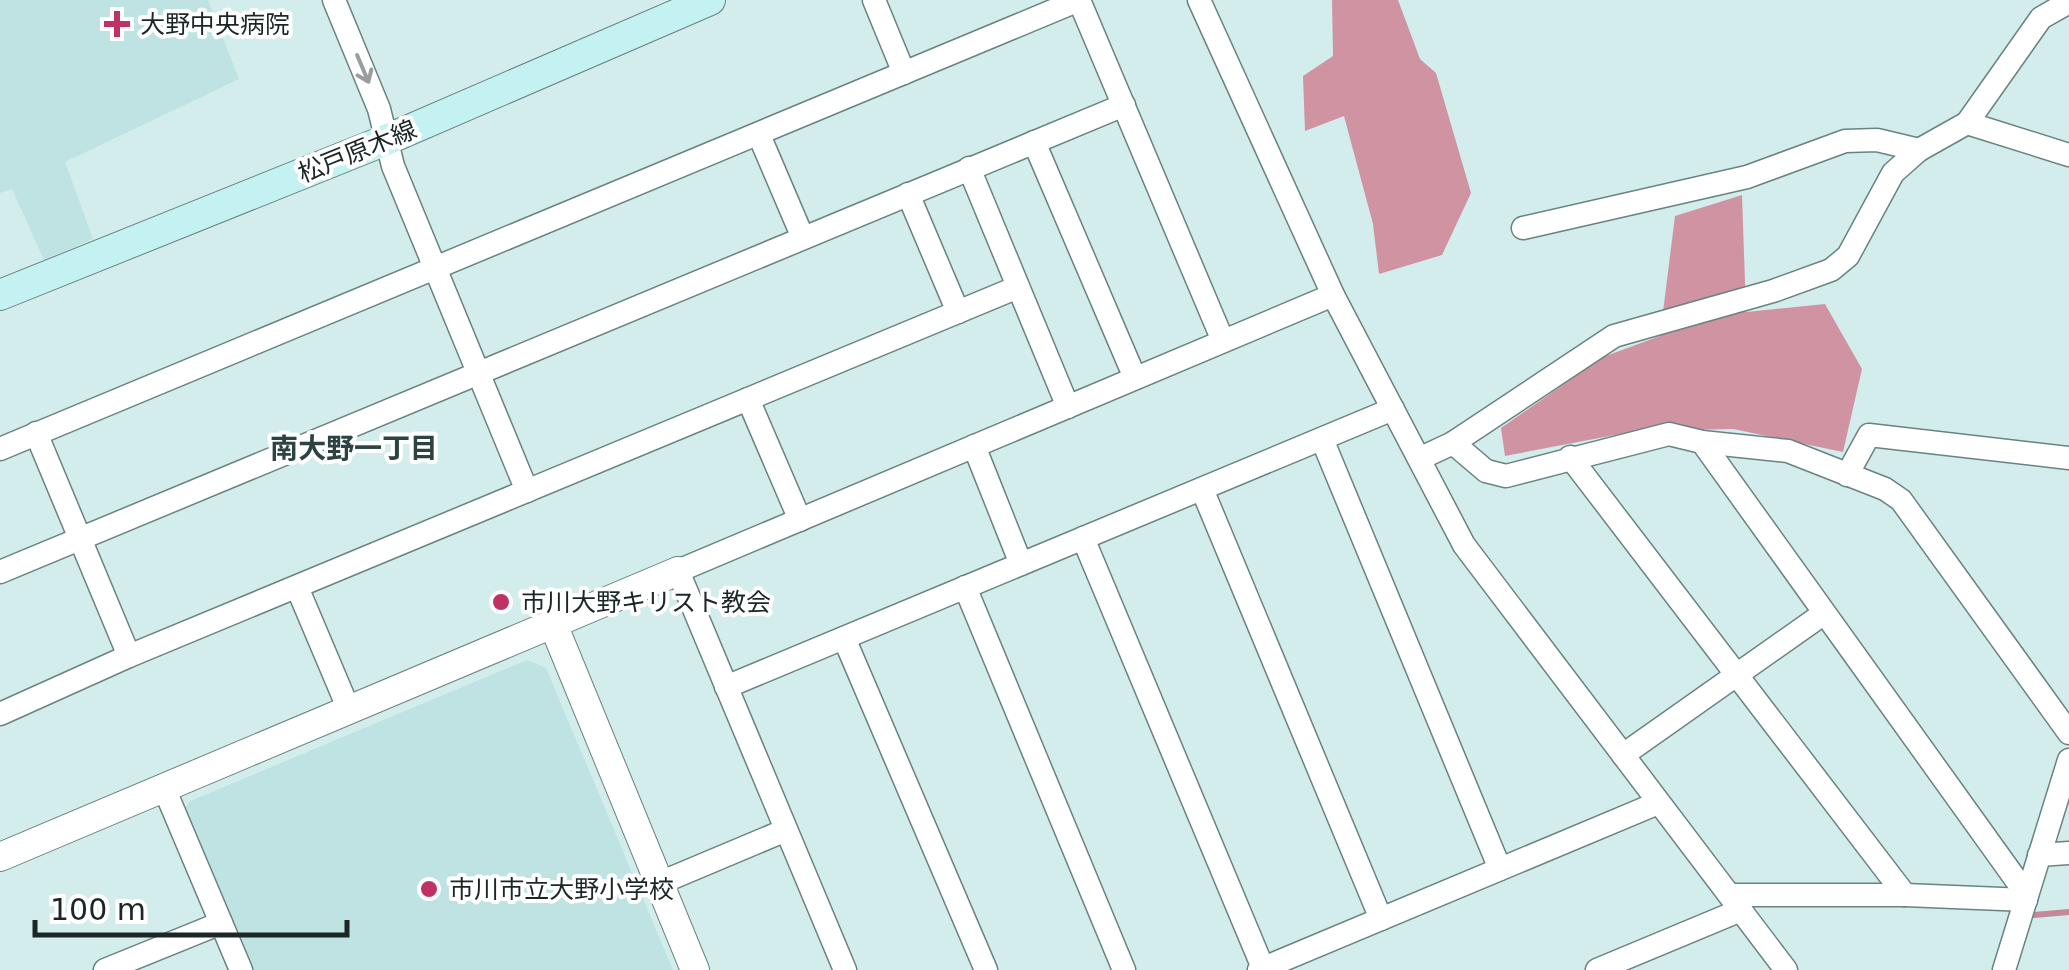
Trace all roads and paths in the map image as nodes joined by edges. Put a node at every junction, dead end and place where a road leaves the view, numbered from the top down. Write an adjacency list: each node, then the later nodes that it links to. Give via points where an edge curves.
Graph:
1 (334, 0): 11 (street, one-way to 11)
2 (710, 0): 11 (main road, 松戸原木線)
3 (874, 0): 7 (street)
4 (1199, 0): 22 (street)
5 (2069, 2): 6 (street)
6 (2037, 9): 9 (street)
7 (904, 73): 8 (street, via 1080,0); 10 (street)
8 (1124, 106): 12 (street); 24 (street)
9 (1967, 123): 13 (street); 14 (street)
10 (759, 135): 18 (street); 19 (street)
11 (386, 140): 19 (street); 21 (main road, 松戸原木線)
12 (1034, 142): 15 (street); 26 (street)
13 (1919, 150): 17 (street, via 1876,140 1845,142 1747,177); 33 (street, via 1893,173 1848,256 1831,270 1614,336)
14 (2069, 155)
15 (969, 168): 16 (street); 20 (street)
16 (908, 194): 18 (street); 23 (street)
17 (1523, 228)
18 (802, 238): 25 (street)
19 (436, 270): 25 (street); 30 (street)
20 (1018, 287): 23 (street); 28 (street)
21 (0, 295)
22 (1333, 295): 24 (street); 29 (street)
23 (958, 312): 27 (street)
24 (1223, 341): 26 (street)
25 (478, 373): 41 (street); 44 (street)
26 (1135, 378): 28 (street)
27 (748, 400): 41 (street); 42 (street)
28 (1068, 406): 34 (street)
29 (1394, 409): 31 (street); 37 (street)
30 (36, 433): 35 (street); 44 (street)
31 (1322, 439): 40 (street); 67 (street)
32 (1702, 442): 36 (street, via 1669,434); 39 (street, via 1788,451); 50 (street)
33 (1453, 443): 36 (street, via 1486,470 1506,476); 37 (street)
34 (974, 446): 42 (street); 45 (street)
35 (0, 449)
36 (1570, 457): 54 (street)
37 (1420, 458): 59 (street, via 1464,545)
38 (2069, 458): 39 (street, via 1869,435)
39 (1847, 474): 58 (street, via 1901,500)
40 (1202, 489): 43 (street); 72 (street)
41 (527, 491): 48 (street)
42 (800, 520): 46 (street)
43 (1083, 538): 45 (street); 74 (street)
44 (80, 539): 47 (street); 53 (street)
45 (1021, 564): 49 (street)
46 (678, 571): 51 (street); 55 (street)
47 (0, 572)
48 (296, 587): 53 (street); 56 (street)
49 (965, 588): 52 (street); 80 (street)
50 (1823, 614): 54 (street); 70 (street)
51 (553, 624): 56 (street); 68 (street)
52 (844, 638): 55 (street); 79 (street)
53 (129, 656): 57 (street)
54 (1737, 675): 59 (street); 69 (street)
55 (726, 687): 63 (street)
56 (350, 710): 61 (street)
57 (0, 714)
58 (2069, 733)
59 (1623, 755): 62 (street)
60 (2069, 760): 65 (street)
61 (164, 788): 66 (street); 73 (street)
62 (1658, 802): 67 (street); 71 (street)
63 (786, 830): 68 (street); 78 (street)
64 (2069, 853): 65 (street)
65 (2040, 855): 70 (street)
66 (0, 858)
67 (1500, 869): 72 (street)
68 (660, 884): 77 (street)
69 (1905, 895): 70 (street); 71 (street)
70 (2026, 898): 83 (street)
71 (1735, 903): 81 (street); 82 (street)
72 (1381, 919): 74 (street)
73 (220, 922): 75 (street); 76 (street)
74 (1261, 969)
75 (105, 970)
76 (240, 970)
77 (695, 970)
78 (845, 970)
79 (986, 970)
80 (1124, 970)
81 (1597, 970)
82 (1786, 970)
83 (2004, 970)

